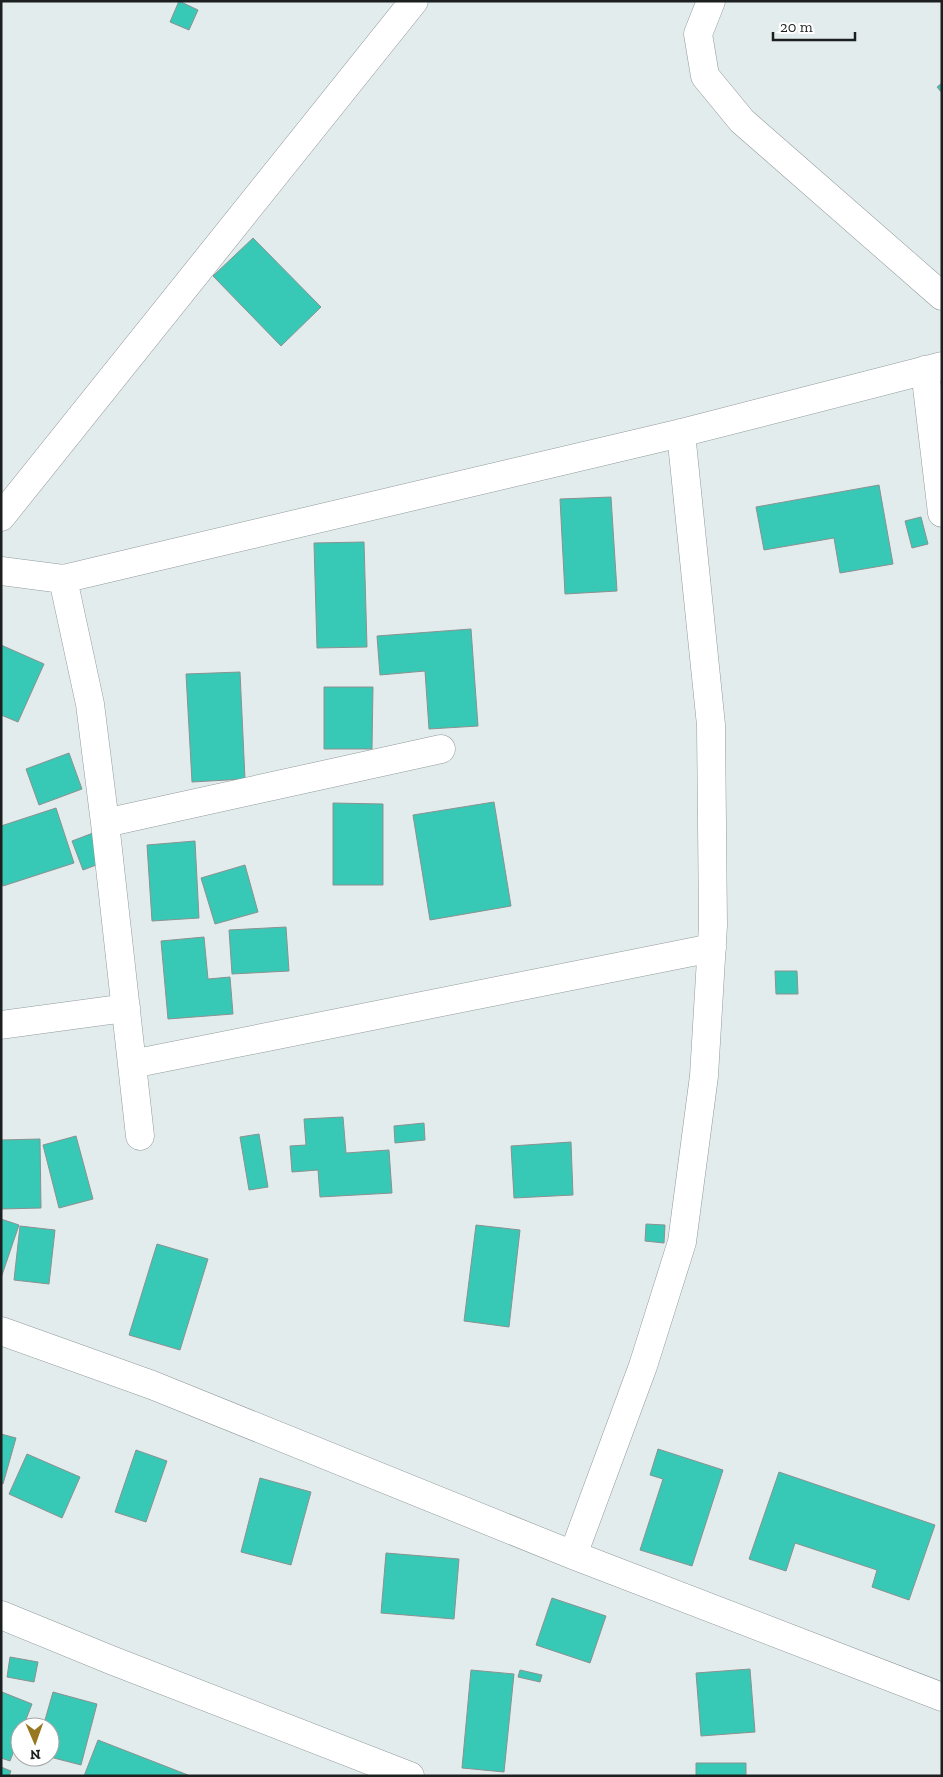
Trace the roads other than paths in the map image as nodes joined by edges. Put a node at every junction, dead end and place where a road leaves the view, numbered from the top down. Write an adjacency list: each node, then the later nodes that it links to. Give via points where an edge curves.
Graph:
1 (414, 1): 7 (street)
2 (712, 1): 3 (street, via 698,34 704,76 742,121)
3 (942, 296)
4 (933, 368): 5 (street); 6 (street)
5 (681, 433): 9 (street); 12 (street, via 711,725)
6 (942, 513)
7 (1, 518)
8 (1, 571): 9 (street)
9 (63, 578): 11 (street, via 90,704)
10 (441, 749): 11 (street)
11 (105, 823): 13 (street)
12 (712, 948): 15 (street); 18 (street, via 704,1076 682,1242 643,1366)
13 (126, 1008): 14 (street); 15 (street)
14 (1, 1025)
15 (132, 1064): 16 (street)
16 (140, 1136)
17 (1, 1331): 18 (street, via 152,1385)
18 (573, 1555): 20 (street)
19 (1, 1615): 21 (street)
20 (942, 1697)
21 (410, 1776)

